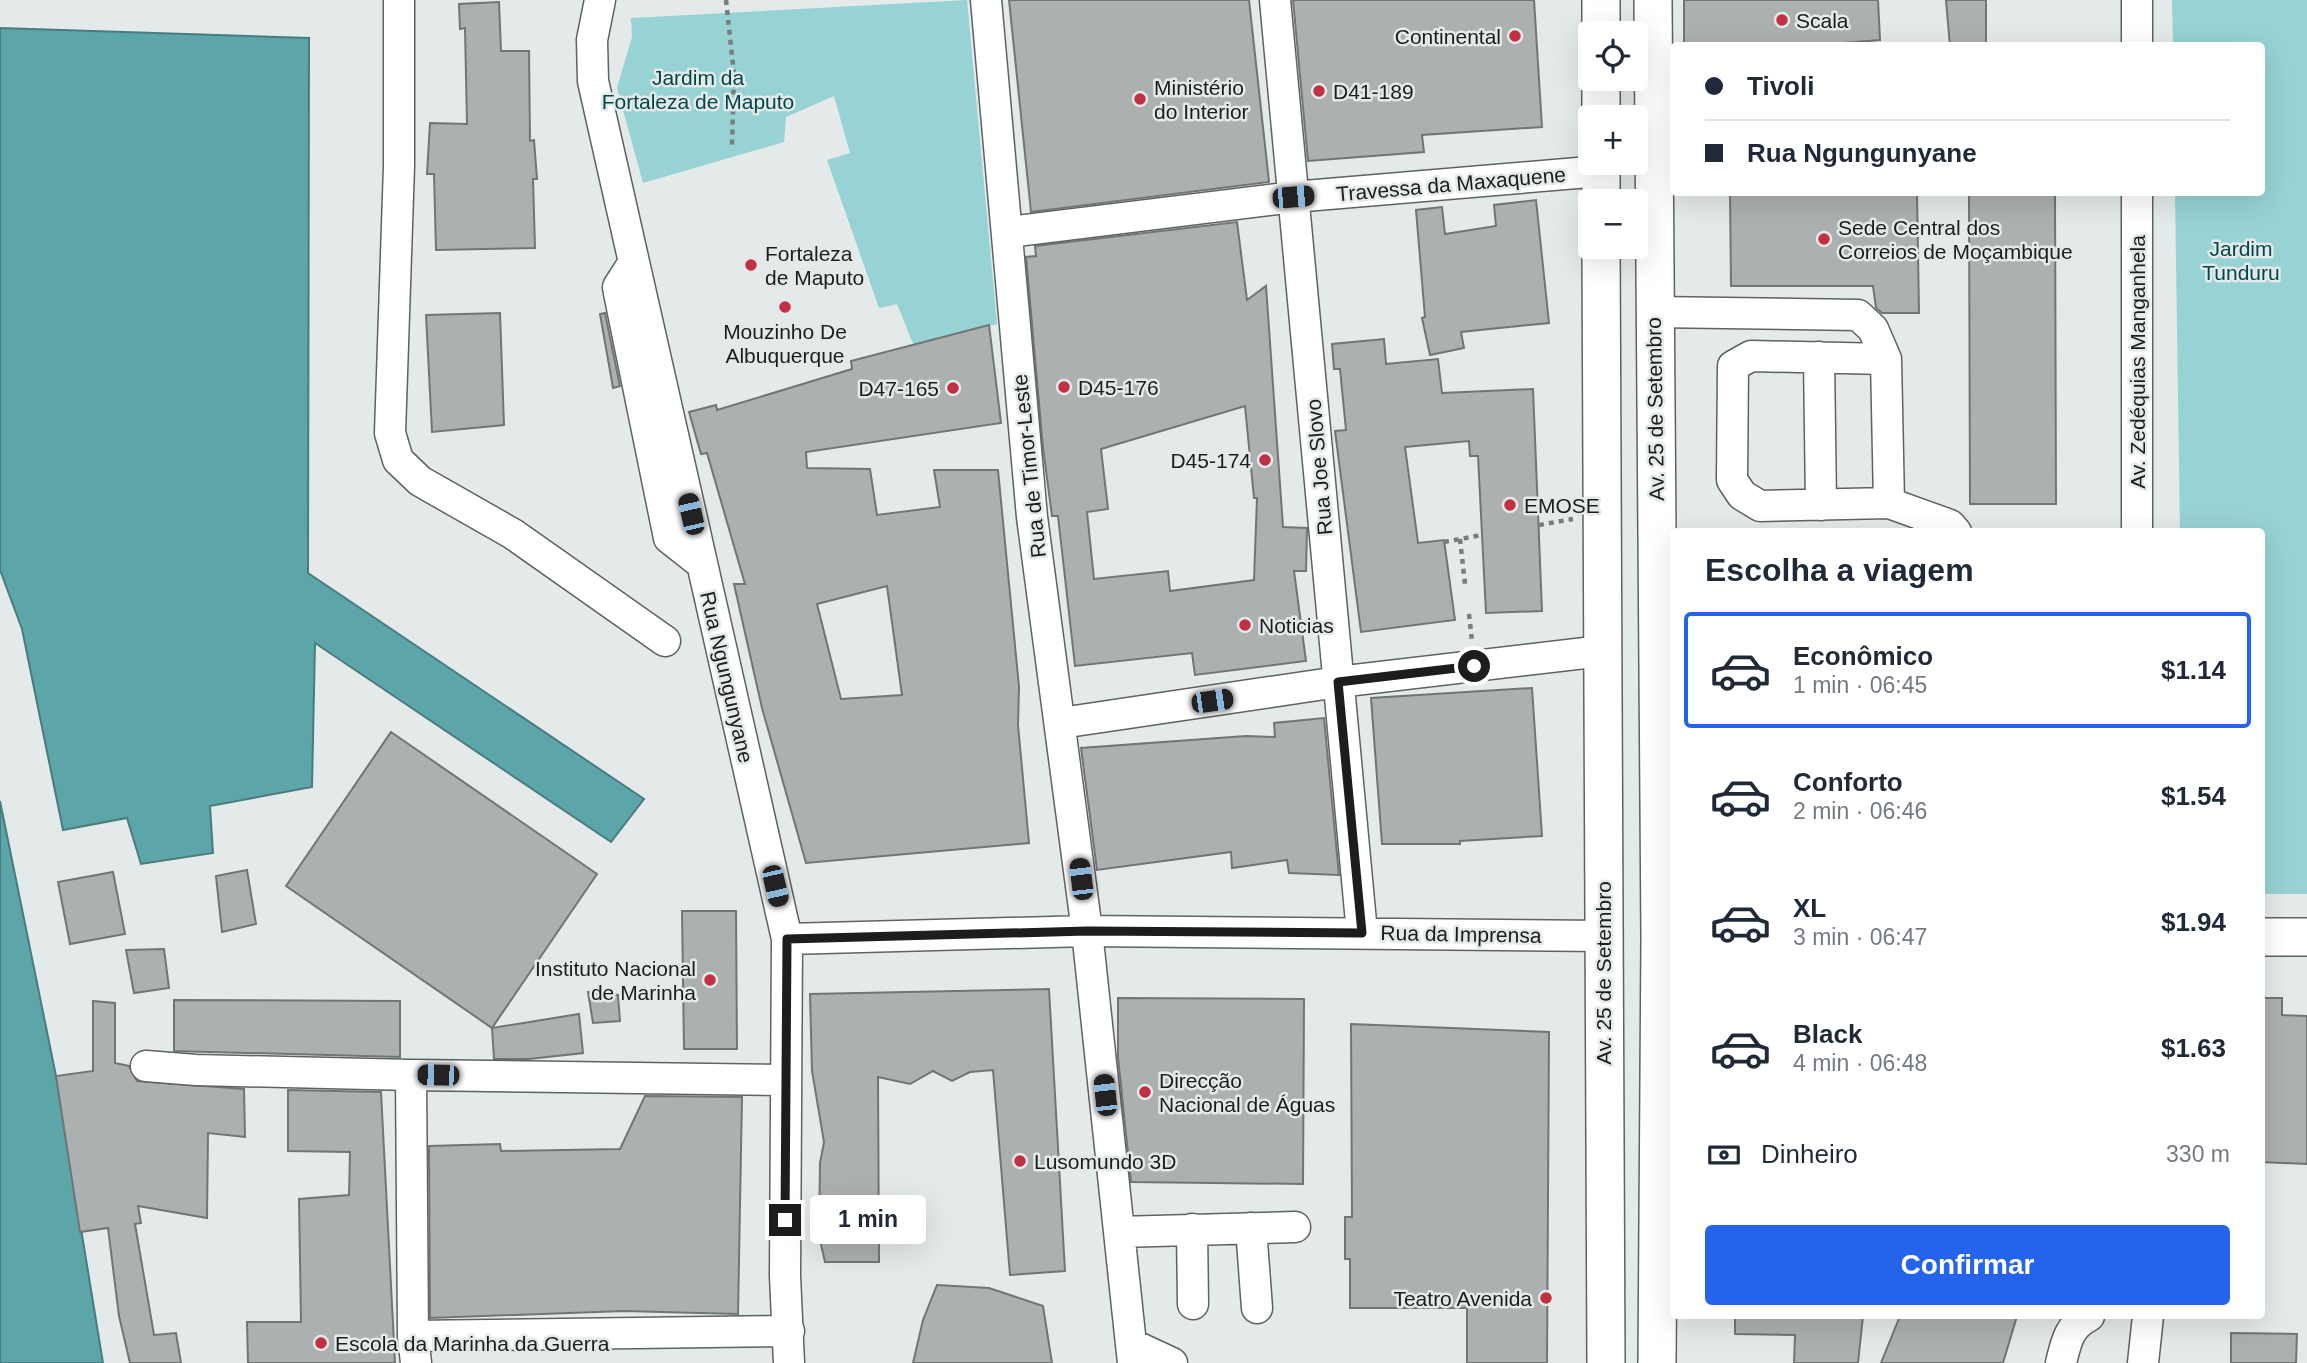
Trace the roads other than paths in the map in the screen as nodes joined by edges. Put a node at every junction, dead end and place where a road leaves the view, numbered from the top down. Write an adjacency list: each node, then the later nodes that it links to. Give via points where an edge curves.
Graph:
1 (399, 0): 22 (street, via 393,449 420,481 513,534)
2 (600, 0): 33 (street, Rua Ngungunyane, via 592,40 593,80)
3 (986, 0): 13 (street, Rua de Timor-Leste)
4 (1275, 0): 12 (street, Rua Joe Slovo)
5 (1601, 0): 8 (main road)
6 (1653, 0): 15 (main road, Av. 25 de Setembro)
7 (2137, 0): 9 (street)
8 (1601, 21)
9 (2137, 42)
10 (1601, 178): 12 (street, Travessa da Maxaquene)
11 (2137, 196): 21 (street, Av. Zedéquias Manganhela)
12 (1293, 197): 13 (street, Travessa da Maxaquene); 24 (street, Rua Joe Slovo)
13 (1009, 232): 25 (street, Rua de Timor-Leste, via 1032,517)
14 (1601, 259): 23 (main road, Av. 25 de Setembro)
15 (1653, 313): 17 (street, via 1858,315 1873,329); 26 (main road, Av. 25 de Setembro)
16 (1819, 357): 17 (street); 19 (street); 19 (street, via 1751,356 1733,366 1732,480 1742,495 1760,506)
17 (1886, 359): 18 (street)
18 (1889, 503): 19 (street); 20 (street)
19 (1821, 505)
20 (1953, 528)
21 (2137, 528)
22 (666, 641)
23 (1602, 651): 24 (street); 29 (main road, Av. 25 de Setembro)
24 (1338, 682): 25 (street); 28 (street, Rua Joe Slovo)
25 (1060, 723): 27 (street, Rua de Timor-Leste)
26 (1666, 737): 30 (main road, Av. 25 de Setembro)
27 (1087, 931): 28 (street, Rua da Imprensa); 33 (street, Rua da Imprensa); 40 (street, Rua de Timor-Leste)
28 (1362, 933): 29 (street, Rua da Imprensa)
29 (1602, 936): 30 (main road, Rua da Imprensa); 50 (main road, Av. 25 de Setembro)
30 (1666, 937): 51 (main road, Av. 25 de Setembro)
31 (2265, 937): 32 (main road)
32 (2307, 937)
33 (787, 939): 36 (street, Rua Ngungunyane)
34 (146, 1066): 35 (street)
35 (411, 1075): 36 (street); 46 (street)
36 (785, 1080): 45 (street, Rua Ngungunyane)
37 (1295, 1227): 38 (street)
38 (1251, 1228): 39 (street); 42 (street)
39 (1192, 1230): 40 (street); 41 (street)
40 (1119, 1232): 47 (street, Rua de Timor-Leste)
41 (1194, 1304)
42 (1257, 1308)
43 (2083, 1319): 52 (street, via 2068,1337)
44 (2148, 1319): 53 (street)
45 (789, 1331): 46 (street); 48 (street, Rua Ngungunyane)
46 (414, 1349)
47 (1132, 1354): 49 (street)
48 (789, 1363)
49 (1172, 1363)
50 (1606, 1363)
51 (1657, 1363)
52 (2061, 1363)
53 (2143, 1363)

